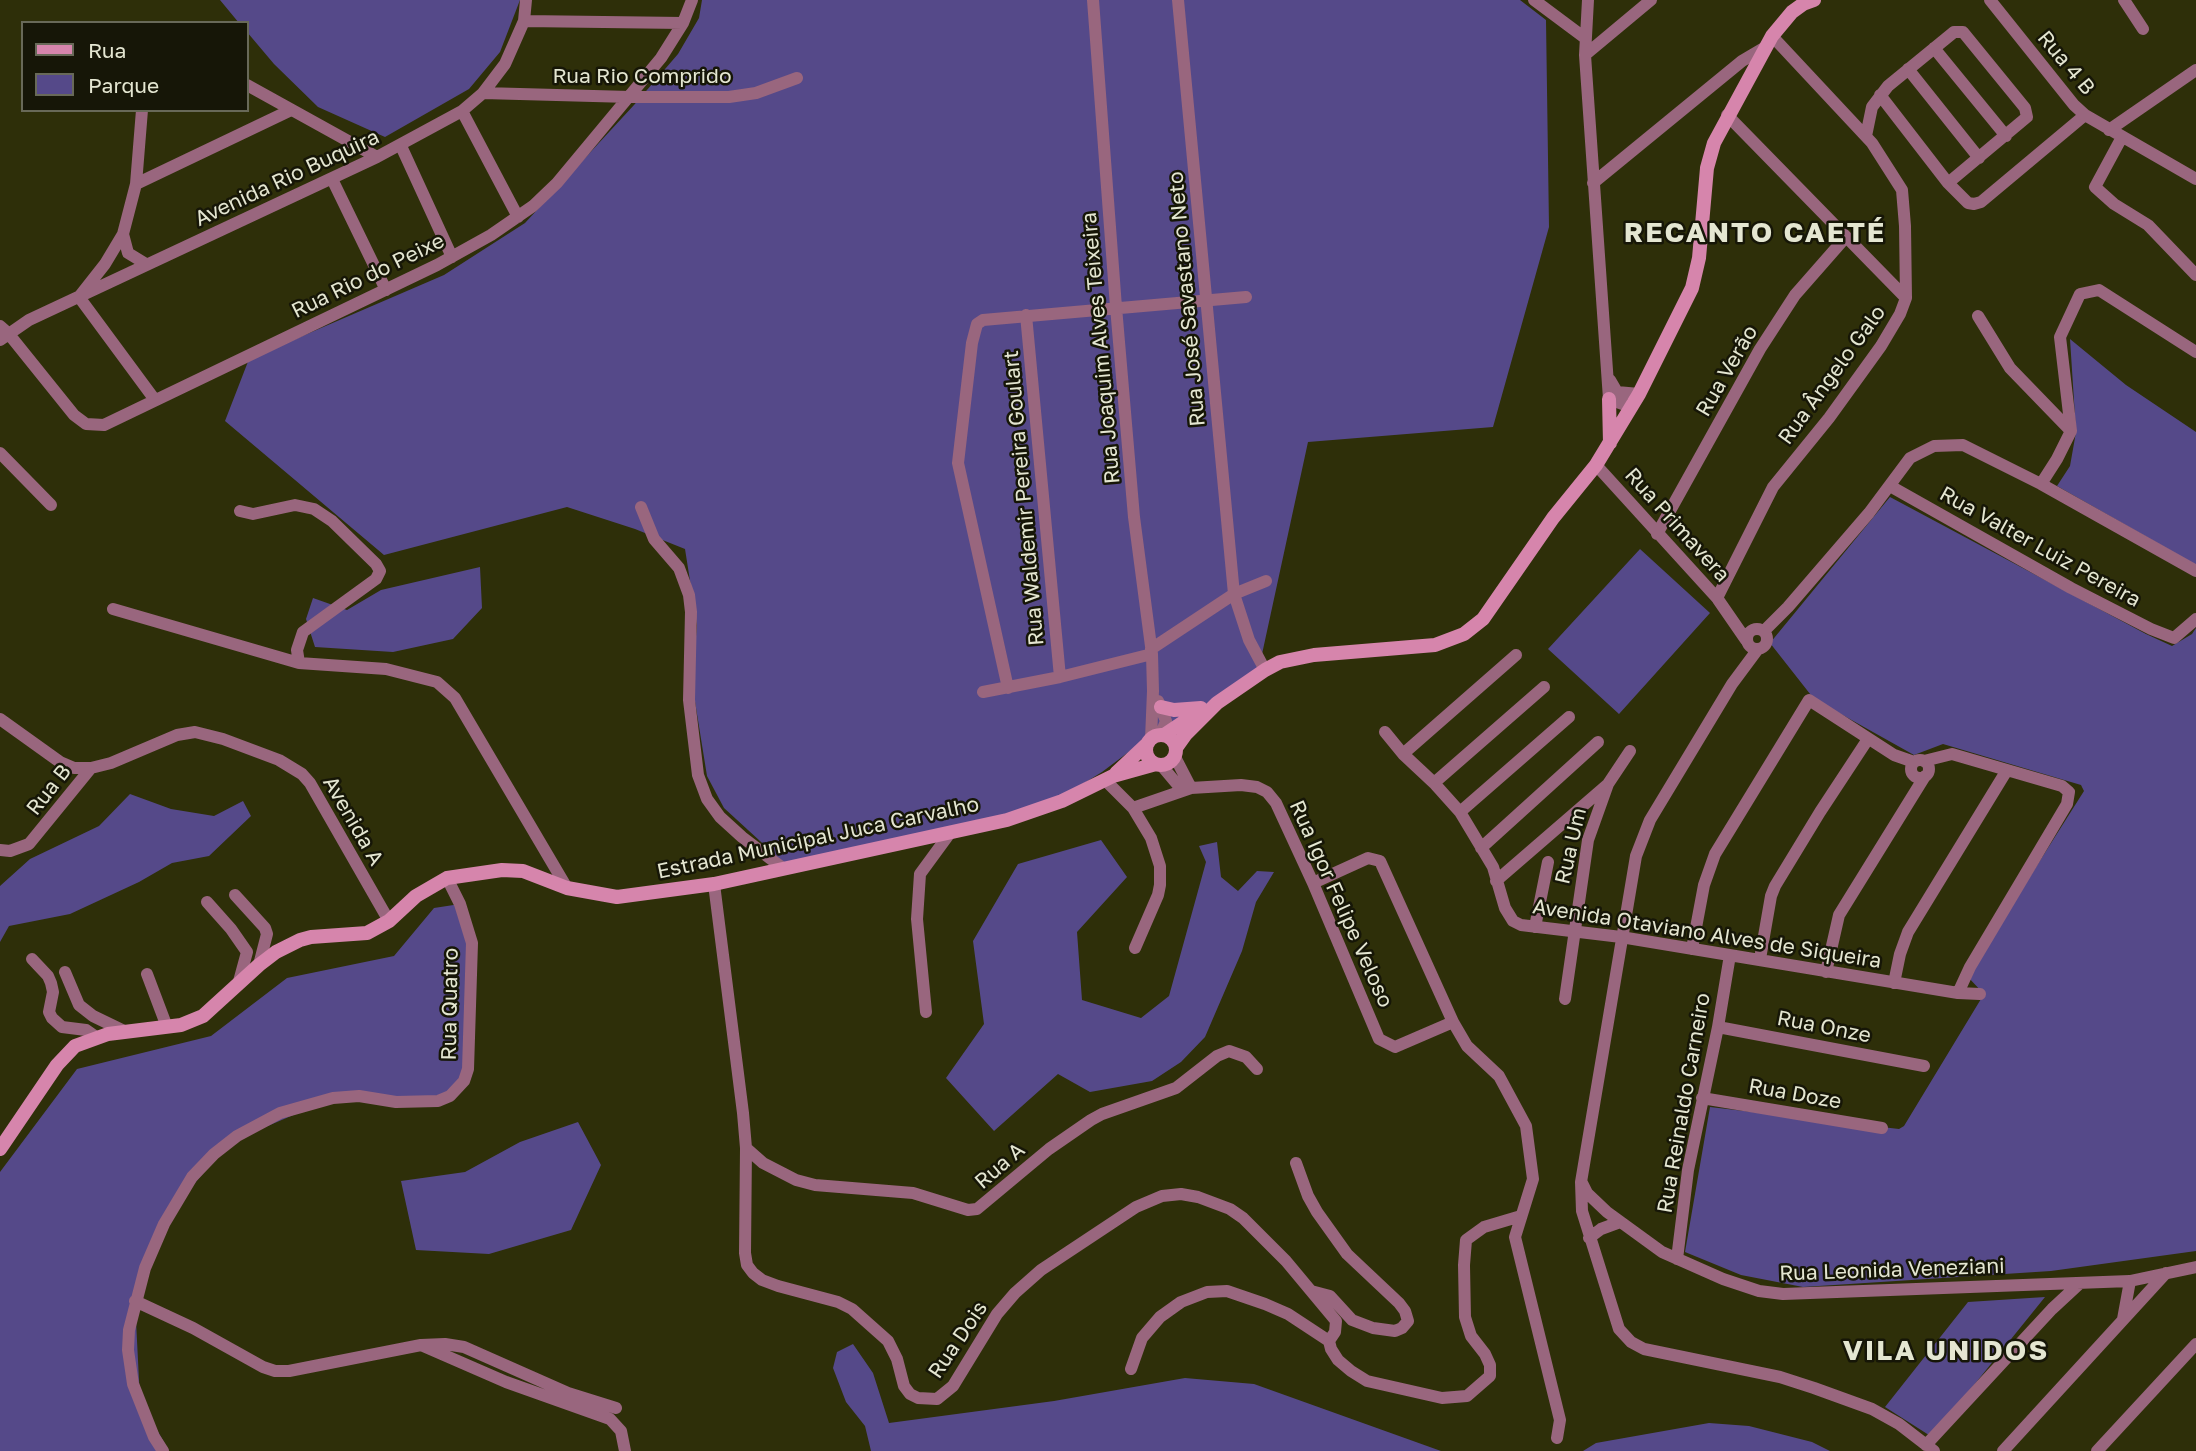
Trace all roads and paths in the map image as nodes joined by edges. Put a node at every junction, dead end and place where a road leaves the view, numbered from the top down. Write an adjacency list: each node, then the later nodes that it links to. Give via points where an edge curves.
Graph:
1 (526, 0): 11 (street, Avenida Rio Buquira)
2 (692, 0): 12 (street, Rua Rio do Peixe)
3 (1093, 0): 53 (street, Rua Joaquim Alves Teixeira)
4 (1178, 0): 52 (street, Rua José Savastano Neto)
5 (1534, 0): 14 (street)
6 (1588, 0): 14 (street)
7 (1651, 0): 17 (street)
8 (1814, 0): 15 (street, via 1792,12)
9 (1990, 0): 28 (street, Rua 4 B)
10 (2124, 0): 13 (street)
11 (524, 21): 12 (street); 22 (street, Avenida Rio Buquira, via 505,64)
12 (683, 23): 24 (street, Rua Rio do Peixe, via 671,46)
13 (2143, 29)
14 (1585, 38): 17 (street)
15 (1768, 42): 29 (street); 31 (street, Rua Ângelo Galo); 39 (street)
16 (1934, 48): 18 (street); 32 (street); 32 (street, via 1958,31 1975,46 2027,113)
17 (1585, 55): 39 (street)
18 (1908, 69): 23 (street); 36 (street)
19 (2196, 70): 30 (street)
20 (797, 78): 24 (street, Rua Rio Comprido, via 746,95)
21 (248, 86): 25 (street)
22 (483, 93): 24 (street, Rua Rio Comprido); 26 (street, Avenida Rio Buquira)
23 (1881, 95): 31 (street, via 1872,107); 40 (street)
24 (630, 97): 42 (street, Rua Rio do Peixe, via 557,183)
25 (291, 110): 35 (street); 41 (street)
26 (462, 111): 34 (street, Avenida Rio Buquira); 42 (street)
27 (142, 112): 41 (street)
28 (2085, 114): 30 (street, Rua 4 B); 40 (street, via 1981,202 1968,203)
29 (1727, 115): 44 (street); 59 (street, via 1707,168 1692,288)
30 (2109, 130): 33 (street, Rua 4 B)
31 (1866, 136): 51 (street, Rua Ângelo Galo, via 1902,190)
32 (2006, 136): 36 (street)
33 (2122, 137): 38 (street, Rua 4 B); 47 (street, via 2095,187 2148,225)
34 (401, 146): 35 (street, Avenida Rio Buquira); 45 (street)
35 (377, 157): 37 (street, Avenida Rio Buquira)
36 (1979, 158): 40 (street)
37 (332, 179): 46 (street, Avenida Rio Buquira); 48 (street)
38 (2196, 179)
39 (1593, 183): 58 (street)
40 (1948, 183)
41 (136, 184): 43 (street)
42 (518, 217): 45 (street, Rua Rio do Peixe)
43 (123, 234): 46 (street, via 128,253); 49 (street)
44 (1845, 238): 51 (street); 72 (street, Rua Verão, via 1795,295 1760,349)
45 (452, 257): 48 (street, Rua Rio do Peixe)
46 (146, 264): 49 (street, Avenida Rio Buquira)
47 (2196, 275)
48 (386, 290): 61 (street, Rua Rio do Peixe)
49 (79, 297): 56 (street, Avenida Rio Buquira); 61 (street)
50 (1246, 297): 52 (street)
51 (1906, 298): 76 (street, Rua Ângelo Galo, via 1881,346 1773,487)
52 (1207, 300): 53 (street); 75 (street, Rua José Savastano Neto)
53 (1115, 307): 54 (street); 80 (street, Rua Joaquim Alves Teixeira)
54 (1026, 315): 84 (street, Rua Waldemir Pereira Goulart); 86 (street, via 983,320 973,332 958,463)
55 (1978, 316): 63 (street, via 2010,368)
56 (3, 333): 61 (street, Rua Rio do Peixe, via 86,424 104,425)
57 (2196, 352): 63 (street, via 2099,290 2080,294 2060,337)
58 (1608, 373): 59 (street, via 1617,392); 60 (street)
59 (1639, 394): 62 (street)
60 (1609, 399): 62 (street); 64 (street)
61 (155, 400)
62 (1631, 407): 64 (street)
63 (2071, 431): 67 (street)
64 (1611, 443): 66 (street)
65 (0, 453): 69 (street)
66 (1596, 465): 72 (street, Rua Primavera); 83 (street, via 1471,629 1435,645 1295,658)
67 (2041, 484): 68 (street, via 1963,445 1934,446 1910,458); 73 (street)
68 (1889, 486): 78 (street, Rua Valter Luiz Pereira, via 2151,629 2174,638); 79 (street, via 1833,555)
69 (51, 505)
70 (641, 507): 114 (street, via 654,539 679,568 688,595 689,700 698,775 707,799 734,830)
71 (240, 511): 82 (street, via 253,514 295,505 314,509 332,521 380,571 376,579 303,632 297,650)
72 (1657, 534): 76 (street, Rua Primavera)
73 (2196, 571)
74 (1266, 581): 75 (street)
75 (1234, 594): 80 (street); 83 (street, Rua José Savastano Neto)
76 (1717, 598): 79 (street, Rua Primavera)
77 (113, 609): 82 (street)
78 (2196, 618)
79 (1754, 639): 125 (street, via 1641,840)
80 (1152, 651): 84 (street); 87 (street, Rua Joaquim Alves Teixeira)
81 (1516, 655): 99 (street)
82 (299, 663): 119 (street, via 386,669 428,678 447,688)
83 (1265, 670): 89 (street)
84 (1060, 677): 86 (street)
85 (1544, 687): 105 (street)
86 (1008, 688): 88 (street)
87 (1153, 691): 90 (street); 94 (street, Rua Joaquim Alves Teixeira)
88 (984, 692)
89 (1211, 705): 90 (street, via 1189,710); 94 (street); 98 (street, via 1185,734)
90 (1161, 707): 94 (street, via 1166,721)
91 (1569, 717): 109 (street)
92 (0, 719): 101 (street, via 60,762)
93 (1385, 732): 99 (street, Avenida Otaviano Alves de Siqueira)
94 (1156, 738): 98 (street, via 1172,739); 100 (street, via 1147,753); 104 (street)
95 (1868, 739): 102 (street); 127 (street, via 1809,700 1715,854); 130 (street, via 1775,886)
96 (1598, 742): 111 (street)
97 (1630, 751): 106 (street, Rua Um)
98 (1176, 753): 100 (street, via 1169,763); 107 (street)
99 (1403, 754): 105 (street, Avenida Otaviano Alves de Siqueira)
100 (1159, 764): 104 (street); 107 (street)
101 (91, 768): 112 (street, Rua B, via 29,844); 122 (street, Avenida A, via 195,732 279,760 310,783)
102 (1920, 769): 103 (street, via 1952,754); 133 (street, via 1908,800 1839,915)
103 (2007, 770): 135 (street, via 1908,932); 137 (street, via 2066,789 2069,796)
104 (1109, 778): 108 (street); 110 (street, Estrada Municipal Juca Carvalho, via 1062,801)
105 (1434, 783): 109 (street, Avenida Otaviano Alves de Siqueira)
106 (1608, 784): 116 (street); 124 (street, Rua Um, via 1588,841)
107 (1186, 789): 108 (street, Rua Igor Felipe Veloso); 117 (street, Rua Igor Felipe Veloso, via 1241,785 1267,792)
108 (1133, 808): 126 (street, via 1151,838 1161,876)
109 (1460, 812): 111 (street, Avenida Otaviano Alves de Siqueira)
110 (950, 833): 114 (street, Estrada Municipal Juca Carvalho); 140 (street, via 920,874 917,919)
111 (1481, 848): 116 (street, Avenida Otaviano Alves de Siqueira)
112 (0, 850)
113 (1548, 862): 123 (street)
114 (784, 869): 118 (street, Estrada Municipal Juca Carvalho)
115 (447, 877): 119 (street, Estrada Municipal Juca Carvalho, via 523,871); 122 (street, Estrada Municipal Juca Carvalho, via 416,896); 164 (street, Rua Quatro, via 472,943 464,1081 438,1101 333,1098 248,1128 192,1177 164,1224)
116 (1496, 881): 123 (street, Avenida Otaviano Alves de Siqueira, via 1513,921)
117 (1313, 883): 141 (street, via 1368,858 1380,861); 141 (street, Rua Igor Felipe Veloso, via 1379,1039 1395,1047)
118 (714, 884): 119 (street, Estrada Municipal Juca Carvalho, via 617,897); 150 (street, Rua Dois)
119 (567, 888)
120 (234, 895): 131 (street, via 265,928)
121 (207, 902): 136 (street, via 247,952)
122 (389, 921): 131 (street, Estrada Municipal Juca Carvalho, via 368,933 300,940)
123 (1535, 927): 124 (street, Avenida Otaviano Alves de Siqueira)
124 (1575, 932): 125 (street, Avenida Otaviano Alves de Siqueira); 139 (street, Rua Um)
125 (1621, 937): 127 (street, Avenida Otaviano Alves de Siqueira); 153 (street)
126 (1135, 948)
127 (1692, 949): 128 (street, Avenida Otaviano Alves de Siqueira)
128 (1730, 955): 130 (street, Avenida Otaviano Alves de Siqueira); 143 (street, Rua Reinaldo Carneiro)
129 (32, 959): 145 (street, via 51,983 52,1018 62,1027 86,1030)
130 (1760, 960): 133 (street, Avenida Otaviano Alves de Siqueira)
131 (259, 965): 136 (street, Estrada Municipal Juca Carvalho)
132 (65, 972): 144 (street, via 79,1005)
133 (1826, 972): 135 (street, Avenida Otaviano Alves de Siqueira)
134 (147, 974): 142 (street)
135 (1894, 983): 137 (street, Avenida Otaviano Alves de Siqueira)
136 (238, 985): 142 (street, Estrada Municipal Juca Carvalho, via 203,1016)
137 (1958, 993): 138 (street, Avenida Otaviano Alves de Siqueira)
138 (1980, 994)
139 (1565, 999)
140 (926, 1012)
141 (1453, 1022): 154 (street, via 1466,1046 1499,1076 1526,1126 1533,1179)
142 (167, 1027): 144 (street, Estrada Municipal Juca Carvalho)
143 (1718, 1027): 146 (street, Rua Onze); 148 (street, Rua Reinaldo Carneiro)
144 (124, 1031): 145 (street, Estrada Municipal Juca Carvalho)
145 (96, 1037): 151 (street, Estrada Municipal Juca Carvalho, via 65,1055)
146 (1924, 1066)
147 (1257, 1069): 150 (street, Rua A, via 1246,1057 1229,1051 1217,1056 1176,1088 1091,1120 977,1209 913,1193 796,1180 777,1172)
148 (1702, 1098): 149 (street, Rua Doze); 157 (street, Rua Reinaldo Carneiro)
149 (1882, 1128)
150 (746, 1148): 163 (street, Rua Dois, via 747,1265 762,1280 852,1310 888,1341 904,1386 918,1398 937,1399 953,1386 997,1314 1027,1282 1136,1206 1162,1196 1198,1197 1230,1209 1270,1244)
151 (0, 1149)
152 (1296, 1163): 163 (street, via 1317,1212 1347,1254 1399,1303 1408,1321 1395,1331 1373,1328 1352,1320 1330,1296)
153 (1581, 1182): 155 (street, Rua Leonida Veneziani); 156 (street)
154 (1521, 1216): 167 (street, via 1483,1227 1466,1240 1465,1317 1490,1365 1490,1376 1467,1396 1442,1398 1367,1381 1338,1360 1331,1349); 172 (street, via 1515,1237 1560,1420)
155 (1620, 1222): 156 (street); 157 (street, Rua Leonida Veneziani)
156 (1589, 1238): 173 (street, via 1619,1329 1630,1342 1814,1388 1872,1409)
157 (1677, 1259): 161 (street, Rua Leonida Veneziani, via 1747,1287 1783,1294)
158 (2196, 1267): 159 (street, Rua Leonida Veneziani)
159 (2166, 1273): 160 (street, Rua Leonida Veneziani); 166 (street)
160 (2130, 1281): 162 (street, Rua Leonida Veneziani); 166 (street)
161 (2052, 1284): 162 (street, Rua Leonida Veneziani); 165 (street)
162 (2079, 1284): 165 (street)
163 (1311, 1291): 167 (street, Rua Dois, via 1336,1321)
164 (135, 1301): 169 (street, via 275,1371); 175 (street, Rua Quatro, via 129,1331 133,1384)
165 (2052, 1309): 173 (street)
166 (2123, 1320): 174 (street)
167 (1332, 1337): 170 (street, via 1288,1314 1218,1290 1191,1297 1160,1317 1142,1338)
168 (2196, 1344): 177 (street)
169 (421, 1345): 171 (street, via 464,1347 568,1393); 176 (street, via 610,1419 621,1431)
170 (1130, 1369)
171 (616, 1408)
172 (1557, 1438)
173 (1930, 1448)
174 (2005, 1450)
175 (163, 1451)
176 (625, 1451)
177 (2097, 1451)

